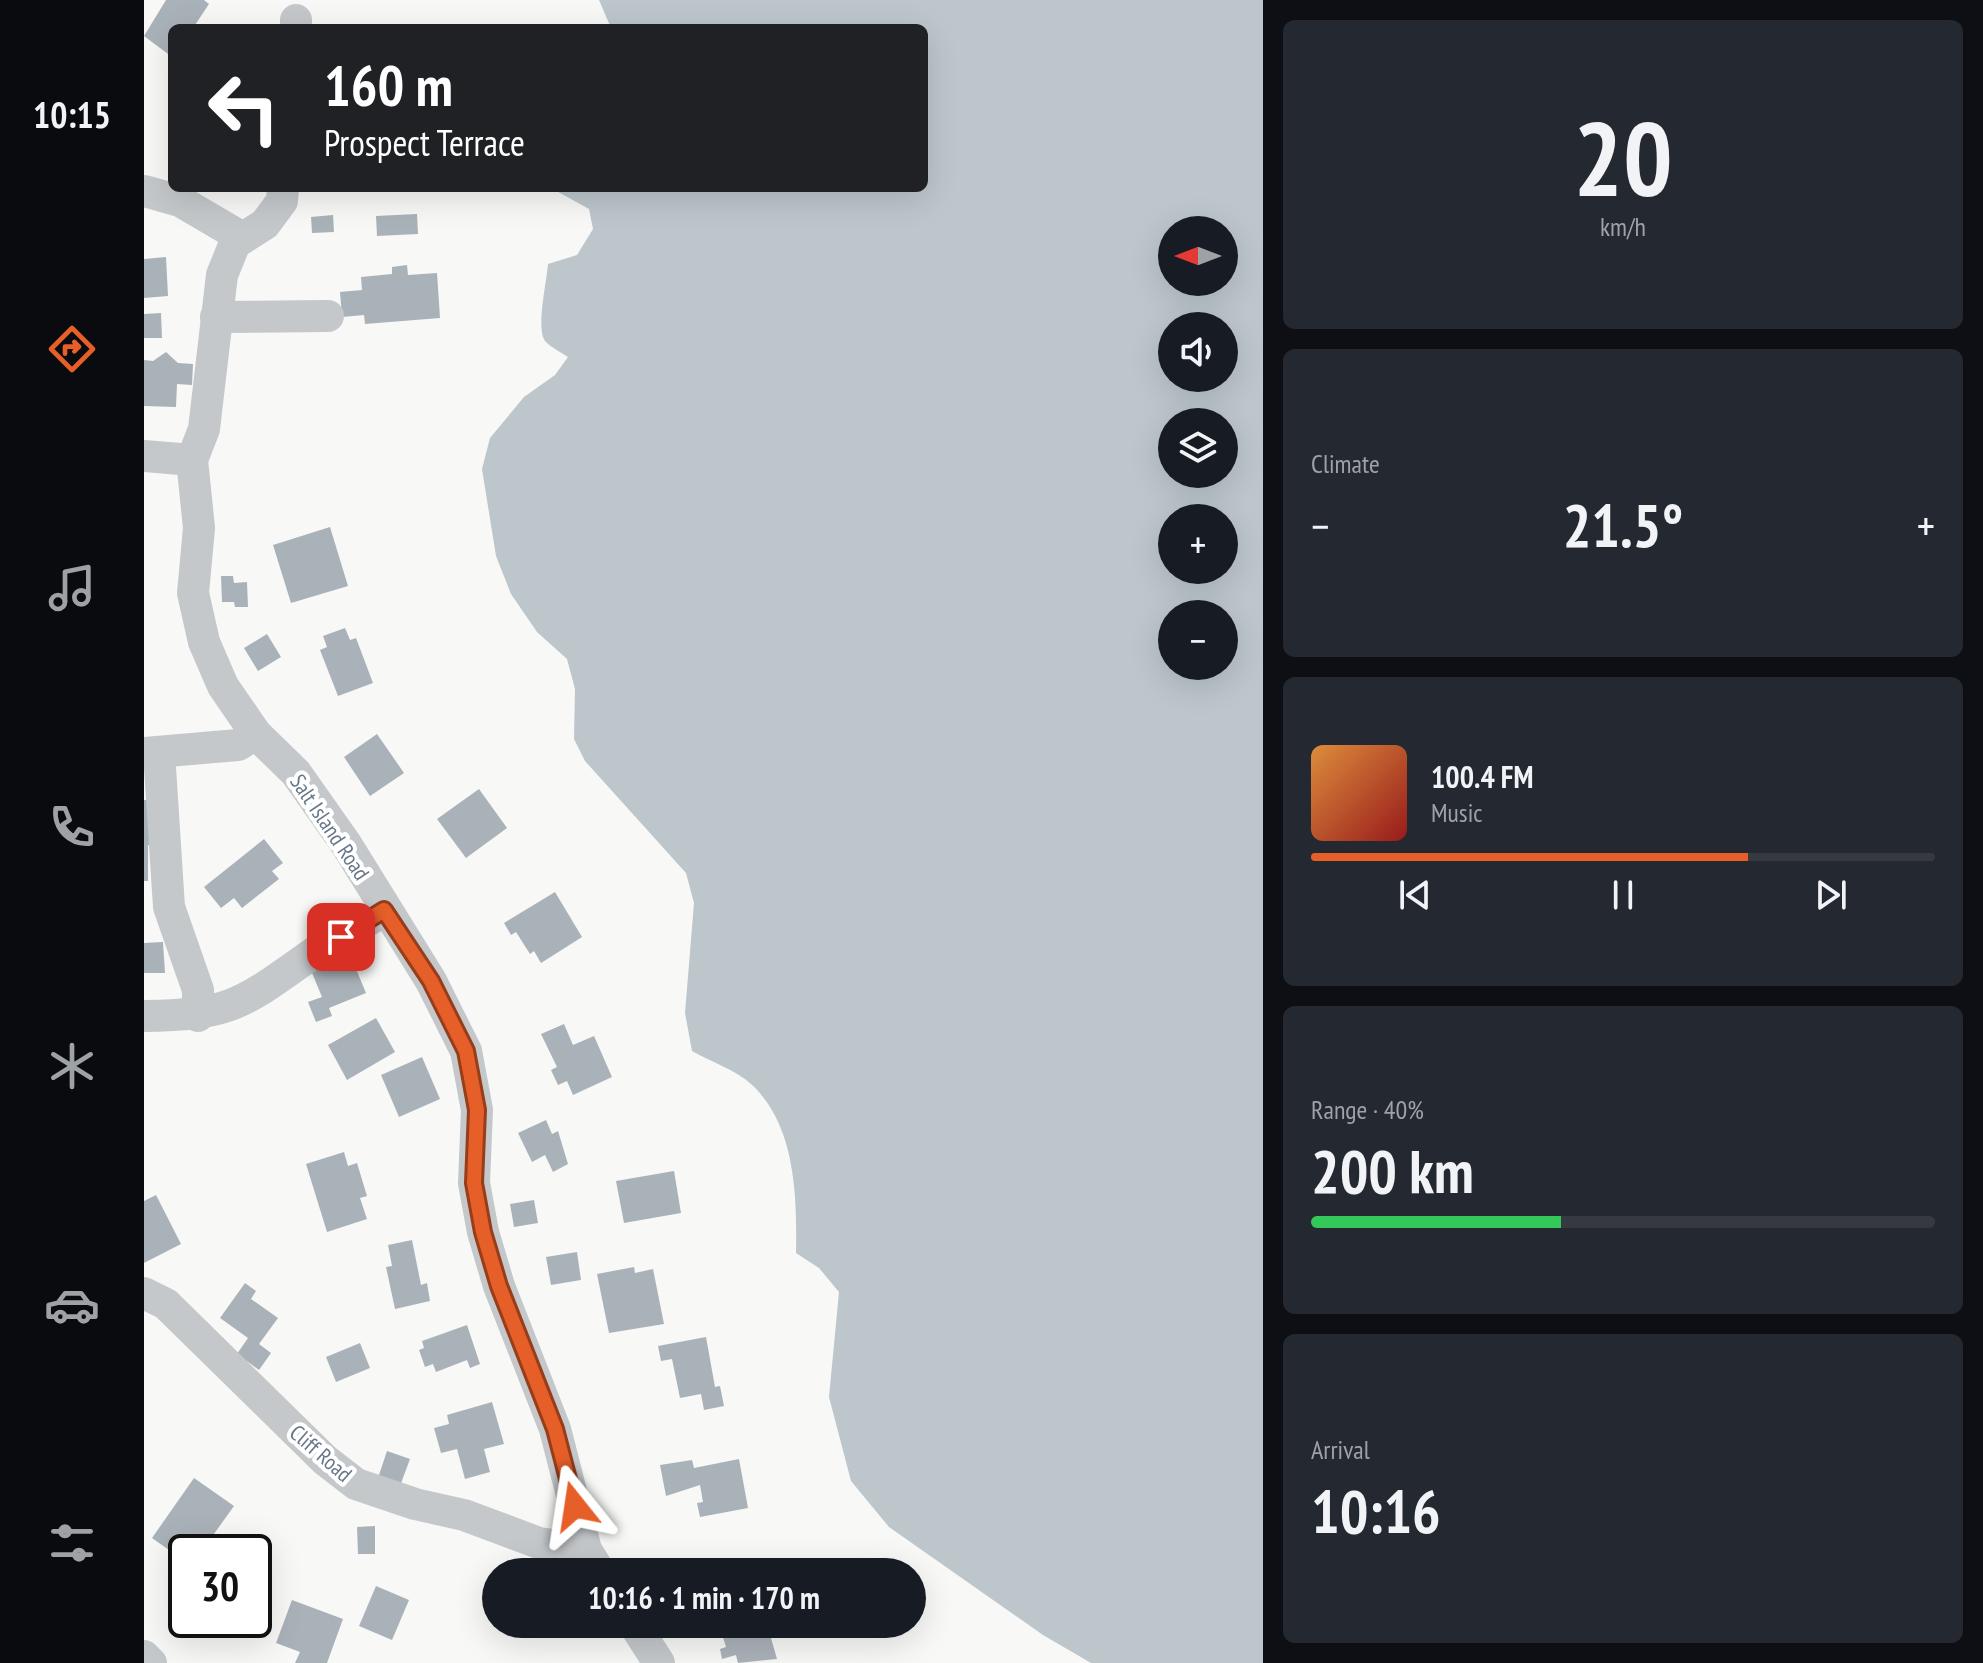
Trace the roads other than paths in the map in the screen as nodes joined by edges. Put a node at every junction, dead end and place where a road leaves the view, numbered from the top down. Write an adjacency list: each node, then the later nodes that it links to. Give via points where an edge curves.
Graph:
1 (144, 191): 3 (street, via 180,201)
2 (283, 192): 3 (street, Salt Island Road, via 265,224)
3 (243, 238): 5 (street, Salt Island Road, via 235,243 222,275)
4 (328, 316): 5 (street)
5 (216, 317): 7 (street, Salt Island Road, via 204,429)
6 (144, 456): 7 (street)
7 (192, 460): 8 (street, Salt Island Road, via 199,528 193,593 204,642 223,686)
8 (256, 734): 9 (street, via 238,745); 10 (street, Salt Island Road, via 296,773)
9 (152, 753): 12 (street, via 169,907 198,990)
10 (384, 910): 12 (street, via 254,996); 15 (street, Salt Island Road, via 431,981 466,1051 477,1110 474,1183 483,1232 555,1429)
11 (144, 1016): 12 (street)
12 (198, 1016)
13 (144, 1293): 14 (street, Cliff Road, via 166,1304 356,1484)
14 (584, 1558)
15 (592, 1558)
16 (643, 1638): 19 (street)
17 (144, 1656): 18 (street)
18 (151, 1663)
19 (659, 1663)

